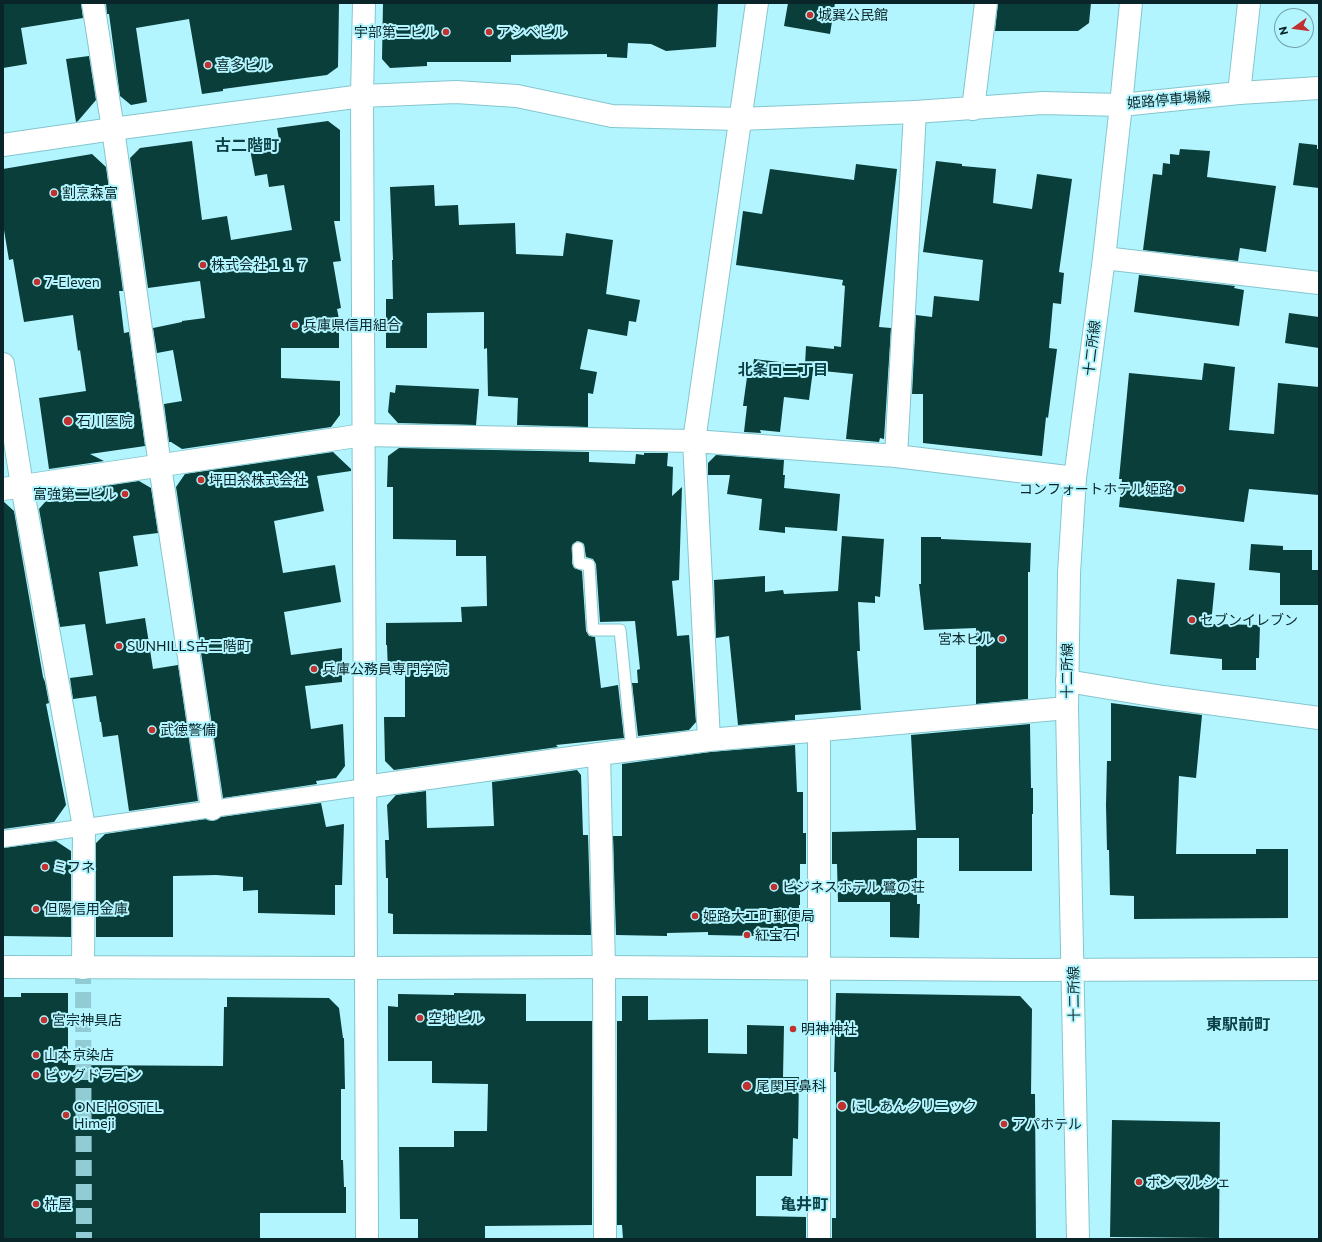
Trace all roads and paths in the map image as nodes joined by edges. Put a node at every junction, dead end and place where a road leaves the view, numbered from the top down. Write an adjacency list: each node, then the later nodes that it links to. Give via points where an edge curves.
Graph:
1 (93, 3): 14 (street)
2 (364, 3): 9 (street)
3 (757, 3): 13 (street)
4 (986, 3): 11 (street)
5 (1131, 3): 10 (street, 姫路停車場線)
6 (1249, 3): 8 (street)
7 (1319, 88): 8 (street, 姫路停車場線)
8 (1239, 93): 10 (street, 姫路停車場線)
9 (362, 96): 13 (street, via 456,92 516,96 612,116); 14 (street); 19 (street)
10 (1121, 105): 11 (street, via 1043,103); 16 (street, 十二所線)
11 (974, 109): 12 (street)
12 (915, 112): 13 (street); 21 (street)
13 (740, 119): 20 (street)
14 (113, 129): 15 (street); 22 (street)
15 (3, 145)
16 (1104, 258): 17 (street); 23 (street, 十二所線)
17 (1319, 283)
18 (3, 364): 24 (street)
19 (363, 435): 20 (street); 22 (street); 33 (street)
20 (694, 441): 21 (street); 30 (street)
21 (896, 456): 23 (street)
22 (160, 466): 24 (street); 34 (street)
23 (1075, 478): 26 (street, 十二所線, via 1068,573)
24 (12, 488): 35 (street)
25 (578, 548): 31 (lane, via 579,564 589,565 593,630 620,630)
26 (1067, 681): 27 (street, 十二所線); 28 (street)
27 (1067, 708): 29 (street); 43 (street, 十二所線)
28 (1319, 718)
29 (819, 730): 30 (street); 41 (street)
30 (709, 740): 31 (street)
31 (632, 750): 32 (street)
32 (599, 754): 33 (street); 38 (street)
33 (365, 787): 34 (street); 40 (street)
34 (212, 809): 35 (street)
35 (84, 827): 36 (street); 39 (street)
36 (3, 839)
37 (3, 967): 39 (street)
38 (604, 967): 40 (street); 41 (street); 45 (street)
39 (83, 968): 40 (street)
40 (366, 968): 44 (street)
41 (819, 968): 43 (street); 46 (street)
42 (1319, 969): 43 (street)
43 (1073, 970): 47 (street, 十二所線)
44 (367, 1239)
45 (605, 1239)
46 (818, 1239)
47 (1078, 1239)

